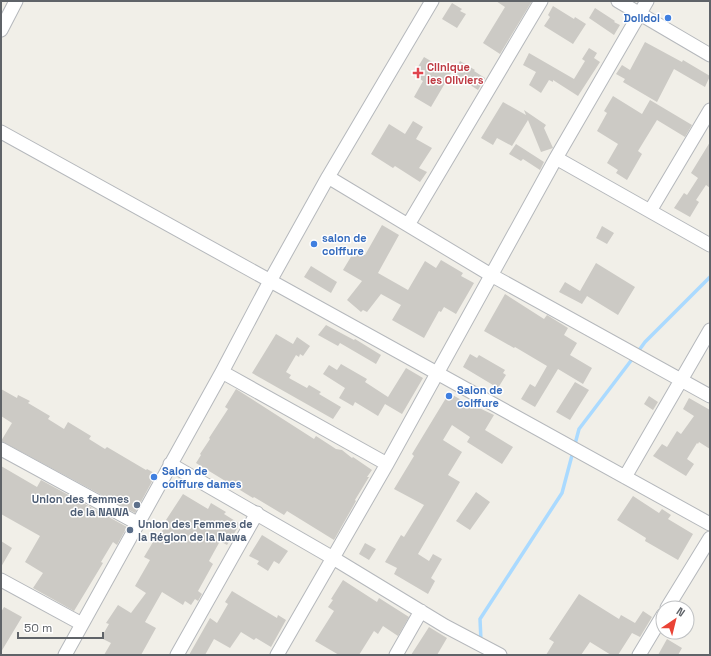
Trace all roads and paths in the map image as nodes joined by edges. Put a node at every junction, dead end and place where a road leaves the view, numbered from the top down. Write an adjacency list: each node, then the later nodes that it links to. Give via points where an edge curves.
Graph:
1 (16, 1): 7 (street)
2 (432, 1): 12 (street)
3 (541, 1): 14 (street)
4 (618, 1): 6 (street)
5 (647, 1): 6 (street)
6 (640, 14): 8 (street); 11 (street)
7 (1, 30)
8 (710, 55)
9 (710, 110): 13 (street)
10 (1, 132): 17 (street)
11 (556, 158): 13 (street); 16 (street)
12 (328, 178): 14 (street); 17 (street)
13 (650, 211): 15 (street)
14 (408, 224): 16 (street)
15 (710, 245)
16 (491, 275): 20 (street); 21 (street)
17 (270, 281): 19 (street); 20 (street)
18 (710, 330): 21 (street)
19 (222, 372): 24 (street); 25 (street)
20 (437, 373): 25 (street); 26 (street)
21 (681, 380): 22 (street); 26 (street)
22 (710, 396)
23 (1, 449): 28 (street)
24 (170, 464): 27 (street); 28 (street)
25 (387, 464): 31 (street)
26 (625, 477): 29 (street)
27 (257, 513): 31 (street); 38 (street)
28 (137, 523): 35 (street)
29 (710, 524)
30 (710, 538): 33 (street)
31 (334, 558): 34 (street); 39 (street)
32 (1, 580): 35 (street)
33 (672, 600)
34 (421, 611): 40 (street); 41 (street)
35 (82, 624): 37 (street)
36 (655, 628): 42 (street)
37 (65, 655)
38 (177, 655)
39 (277, 655)
40 (396, 655)
41 (500, 655)
42 (639, 655)

